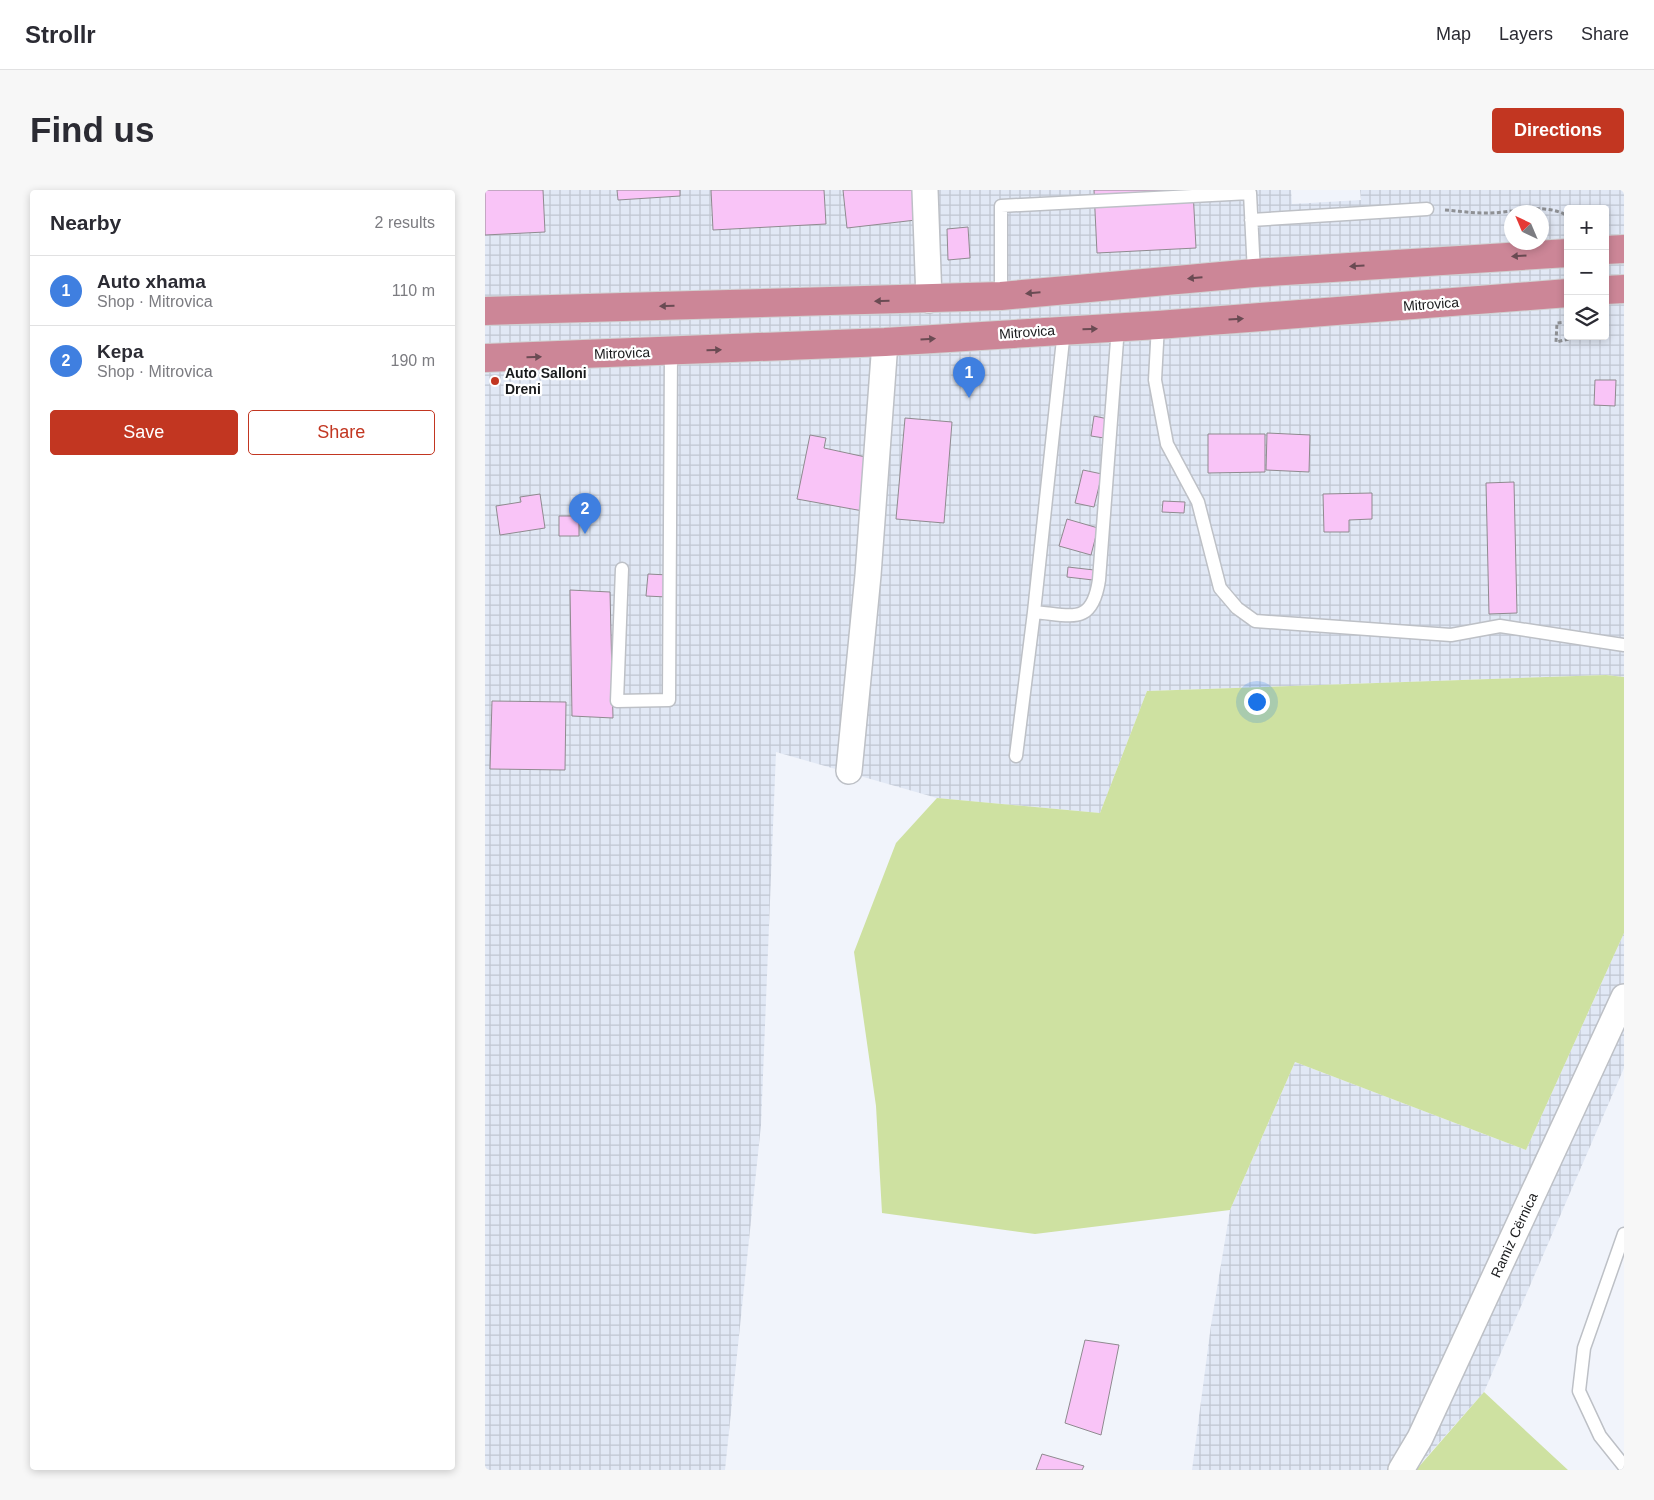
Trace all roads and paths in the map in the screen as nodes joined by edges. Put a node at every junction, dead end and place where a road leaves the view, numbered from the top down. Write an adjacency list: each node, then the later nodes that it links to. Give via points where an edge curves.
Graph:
1 (925, 190): 13 (street)
2 (1427, 209): 3 (path, via 1485,213 1556,209); 4 (lane)
3 (1564, 214)
4 (1251, 220): 8 (lane); 12 (lane, via 1250,193 1001,206)
5 (1624, 249): 6 (highway)
6 (1609, 250)
7 (1564, 253): 8 (highway, one-way to 8)
8 (1254, 273): 12 (highway, one-way to 12)
9 (1624, 289): 10 (highway)
10 (1609, 290)
11 (1564, 293): 16 (highway, Mitrovica, one-way to 11)
12 (1001, 296): 13 (highway)
13 (929, 300): 14 (highway, one-way to 14)
14 (485, 311)
15 (1564, 322): 19 (path, via 1557,322 1556,342)
16 (1158, 325): 17 (highway, Mitrovica); 25 (lane, via 1155,380 1167,444 1198,502 1219,588 1237,608 1255,621 1451,635 1500,626)
17 (1118, 327): 18 (highway, Mitrovica, one-way to 17); 24 (lane, via 1096,599 1089,610 1076,616)
18 (1064, 330): 20 (highway, Mitrovica, one-way to 18); 24 (lane)
19 (1564, 340)
20 (885, 342): 21 (highway, Mitrovica, one-way to 20); 27 (street, via 868,575)
21 (671, 351): 22 (highway, Mitrovica, one-way to 21); 23 (lane, via 669,700 617,701)
22 (485, 358)
23 (622, 569)
24 (1034, 612): 26 (lane)
25 (1624, 645)
26 (1016, 756)
27 (849, 771)
28 (1624, 997): 31 (street, Ramiz Cërnica, via 1420,1438)
29 (1624, 1234): 30 (lane, via 1584,1348 1579,1391 1600,1436)
30 (1624, 1466)
31 (1401, 1470)

